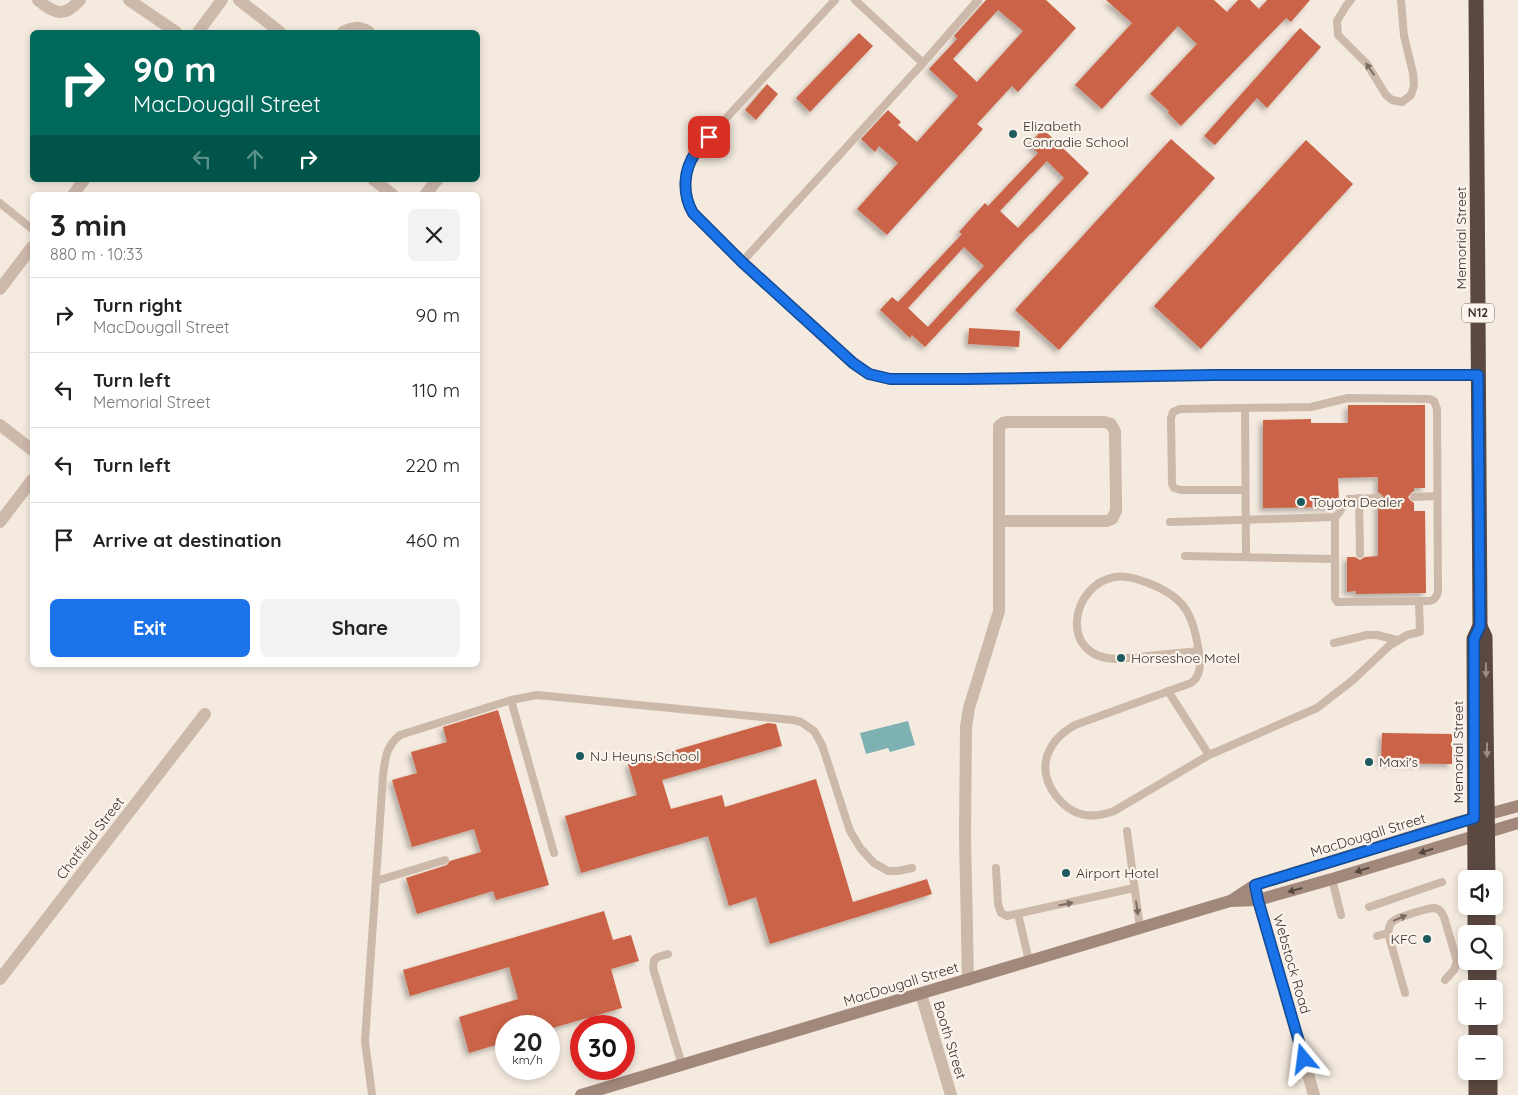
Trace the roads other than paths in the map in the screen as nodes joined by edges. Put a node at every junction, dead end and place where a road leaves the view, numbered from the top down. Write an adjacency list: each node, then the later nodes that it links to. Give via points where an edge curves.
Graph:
1 (38, 0): 2 (street, via 62,13)
2 (80, 0)
3 (129, 0): 12 (street)
4 (222, 0): 13 (street)
5 (239, 0): 14 (street)
6 (835, 0): 25 (lane, via 695,152 688,165 685,181 688,204 700,221)
7 (854, 0): 17 (lane)
8 (978, 0): 17 (lane)
9 (1351, 0): 10 (lane, one-way to 9, via 1414,86 1402,102 1386,95 1367,64 1338,35 1337,21)
10 (1401, 0)
11 (1476, 0): 27 (highway, Memorial Street / N12)
12 (173, 30)
13 (200, 30)
14 (277, 30)
15 (346, 30): 16 (street, via 356,27)
16 (363, 30)
17 (923, 63): 25 (lane)
18 (377, 182): 20 (street)
19 (435, 182): 21 (street)
20 (390, 192)
21 (427, 192)
22 (0, 203): 23 (lane)
23 (30, 227)
24 (30, 250): 26 (street)
25 (742, 262): 27 (lane, via 861,370 890,379)
26 (0, 289)
27 (1478, 375): 55 (highway, Memorial Street / N12, via 1480,626 1474,639)
28 (1244, 408): 32 (lane); 32 (lane, via 1180,409 1173,412 1171,418 1174,488); 33 (lane, via 1311,407 1348,398 1432,400 1437,409)
29 (0, 425): 30 (street)
30 (30, 448)
31 (30, 483): 40 (street)
32 (1245, 490): 39 (lane)
33 (1437, 496): 34 (lane); 46 (lane, via 1438,592 1432,600)
34 (1414, 497)
35 (1359, 498): 36 (lane); 37 (lane, via 1346,500); 42 (lane)
36 (1378, 498)
37 (1335, 518): 39 (lane); 45 (lane)
38 (999, 521): 38 (street, via 1000,424 1111,424 1115,432 1116,501 1112,519); 81 (street, via 1000,611 968,708 966,727)
39 (1246, 521): 41 (lane); 44 (lane)
40 (0, 522)
41 (1170, 522)
42 (1360, 554)
43 (1185, 556): 44 (lane)
44 (1246, 557): 45 (lane)
45 (1335, 559): 46 (lane, via 1337,602)
46 (1419, 602): 47 (lane, via 1420,632)
47 (1397, 640): 48 (lane, via 1372,635); 53 (lane, via 1318,708)
48 (1334, 643)
49 (1199, 651): 49 (lane, via 1117,659 1100,657 1080,641 1077,627 1080,610 1088,594 1101,582 1117,576 1135,578 1165,590 1185,607); 50 (lane, via 1198,676 1192,683)
50 (1168, 692): 53 (lane); 53 (lane, via 1068,729 1054,742 1046,758 1045,773 1052,790 1073,811 1097,816 1114,811)
51 (511, 700): 59 (lane); 61 (lane, via 537,695 801,722 814,731 822,745 850,831 861,849 874,863 888,870); 66 (lane, via 407,732 391,744 382,776)
52 (205, 714): 80 (street, Chatfield Street)
53 (1209, 755)
54 (1518, 806): 55 (street, MacDougall Street)
55 (1481, 816): 58 (highway, Memorial Street / N12); 68 (street, MacDougall Street)
56 (1518, 823): 58 (street, MacDougall Street)
57 (1127, 831): 69 (lane)
58 (1481, 834): 63 (highway, Memorial Street / N12); 64 (highway, Memorial Street / N12); 65 (street, MacDougall Street, one-way to 65)
59 (554, 853)
60 (445, 860): 66 (lane)
61 (912, 868)
62 (996, 868): 73 (lane, via 1000,912 1007,916)
63 (1476, 870)
64 (1487, 870)
65 (1332, 879): 70 (street, MacDougall Street, one-way to 70); 74 (lane)
66 (376, 882): 88 (lane, via 365,1041)
67 (1442, 882): 72 (lane)
68 (1255, 885): 70 (street, Webstock Road); 71 (street, MacDougall Street)
69 (1134, 888): 73 (lane, one-way to 69); 75 (lane, one-way to 75)
70 (1258, 900): 71 (street, MacDougall Street); 91 (street, Webstock Road)
71 (1230, 902): 75 (street, MacDougall Street)
72 (1368, 907)
73 (1018, 914): 79 (lane)
74 (1341, 915)
75 (1140, 928): 79 (street, MacDougall Street)
76 (1388, 933): 77 (lane); 82 (lane, one-way to 82, via 1392,922 1400,917 1440,910 1457,962); 83 (lane)
77 (1377, 936)
78 (668, 954): 85 (lane, via 654,960 653,968)
79 (1029, 961): 81 (street, MacDougall Street)
80 (0, 979)
81 (968, 980): 84 (street, MacDougall Street)
82 (1445, 980)
83 (1405, 993)
84 (921, 994): 85 (street, MacDougall Street); 90 (street, Booth Street)
85 (682, 1065): 89 (street, MacDougall Street)
86 (1476, 1080): 92 (highway)
87 (1490, 1080): 93 (highway)
88 (372, 1095)
89 (581, 1095)
90 (951, 1095)
91 (1314, 1095)
92 (1476, 1095)
93 (1490, 1095)

